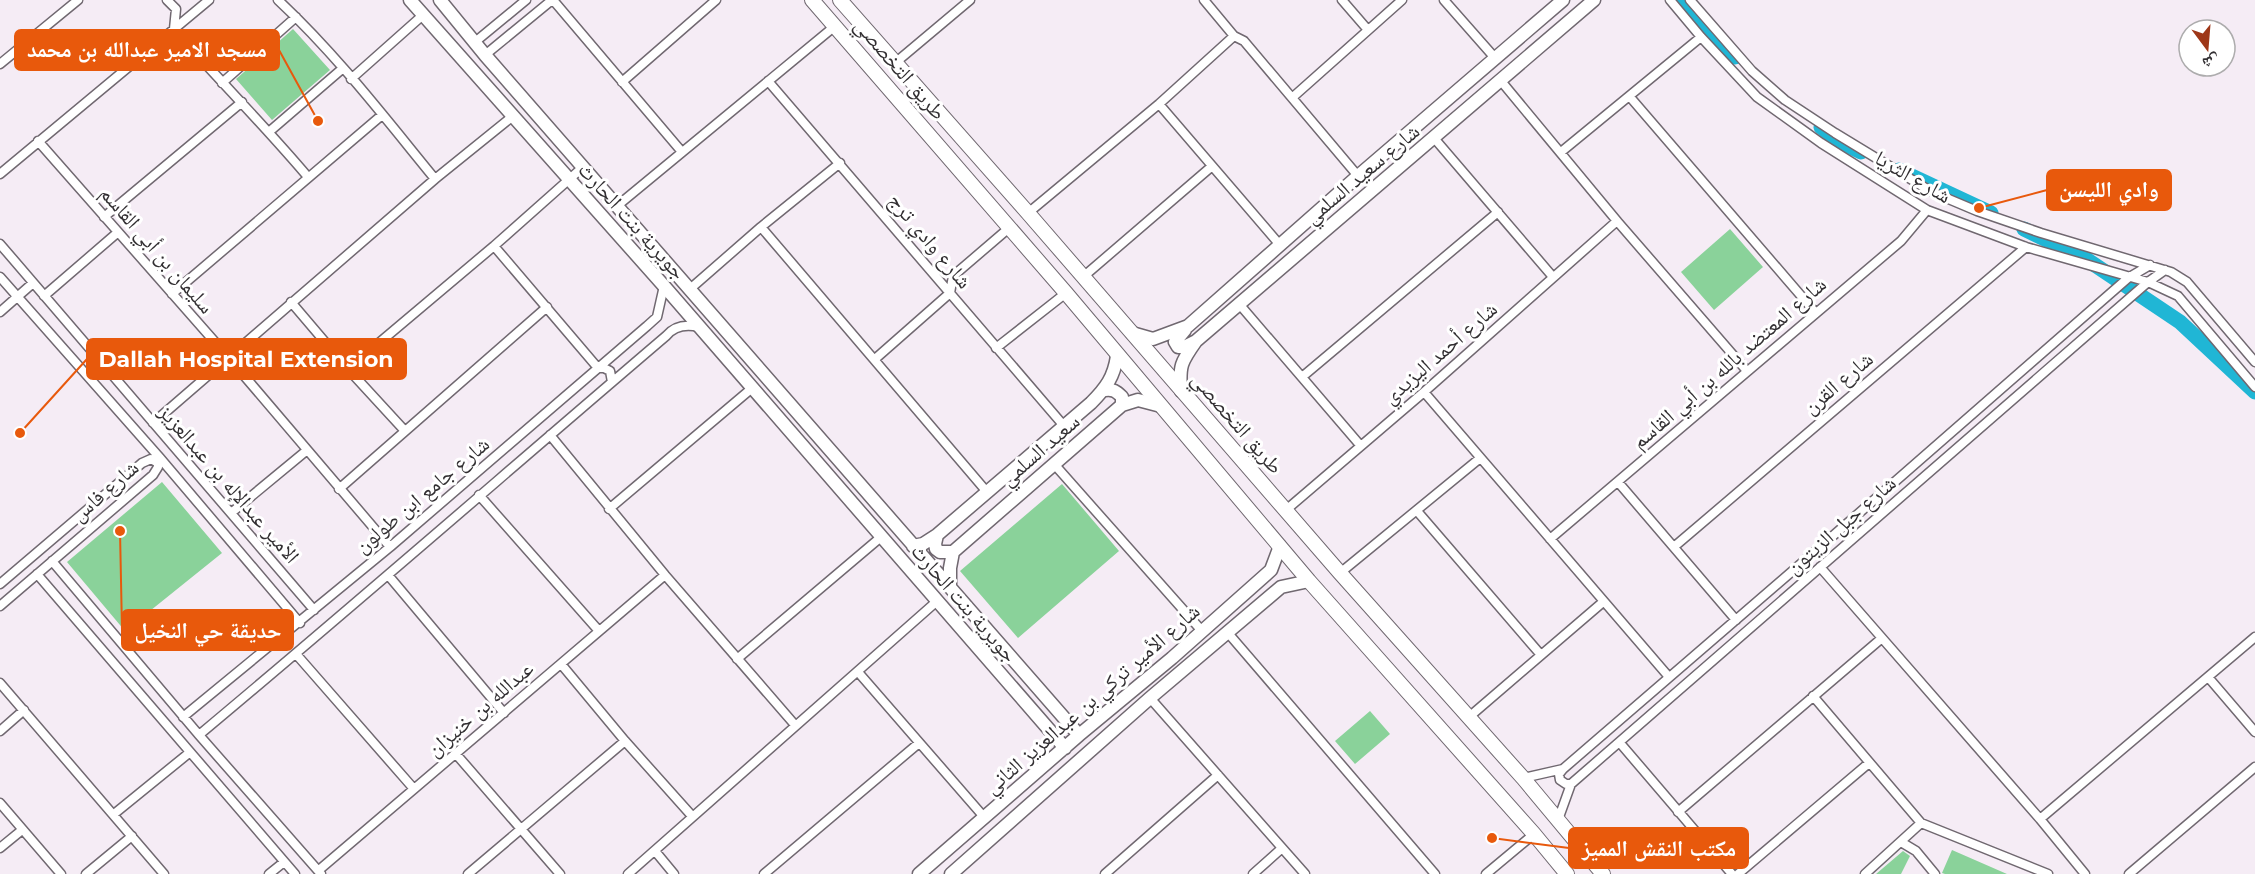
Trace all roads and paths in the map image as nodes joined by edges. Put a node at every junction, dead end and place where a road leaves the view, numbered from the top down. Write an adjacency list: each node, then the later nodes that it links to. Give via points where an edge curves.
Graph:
1 (78, 0): 34 (street)
2 (167, 0): 25 (street, via 176,9)
3 (209, 0): 25 (street)
4 (278, 0): 22 (street)
5 (411, 0): 21 (street, جويرية بنت الحارث)
6 (440, 0): 30 (street, جويرية بنت الحارث)
7 (526, 0): 23 (street)
8 (552, 0): 29 (street); 37 (street)
9 (717, 0): 37 (street)
10 (812, 0): 24 (main road, طريق التخصصي)
11 (840, 0): 33 (main road, طريق التخصصي)
12 (970, 0): 33 (street)
13 (1204, 0): 27 (street)
14 (1342, 0): 26 (street)
15 (1402, 0): 26 (street)
16 (1444, 0): 32 (street)
17 (1594, 0): 39 (street, شارع سعيد السلمي)
18 (1670, 0): 28 (street, شارع الثريا)
19 (1689, 0): 74 (street, شارع الثريا, via 1752,71 1785,100 1932,192 2041,233)
20 (1559, 1): 32 (street, شارع سعيد السلمي)
21 (423, 15): 36 (street); 46 (street, جويرية بنت الحارث)
22 (296, 17): 35 (street); 40 (street)
23 (494, 26): 29 (street, via 492,38); 30 (street)
24 (835, 26): 38 (street); 68 (main road, طريق التخصصي)
25 (174, 29): 40 (street); 49 (street)
26 (1368, 30): 41 (street)
27 (1234, 36): 41 (street, via 1244,41); 44 (street)
28 (1701, 37): 42 (street); 62 (street, شارع الثريا, via 1757,97)
29 (505, 38): 31 (street)
30 (475, 42): 31 (street, جويرية بنت الحارث)
31 (485, 55): 53 (street, جويرية بنت الحارث)
32 (1495, 58): 56 (street, شارع سعيد السلمي)
33 (895, 63): 64 (main road, طريق التخصصي)
34 (0, 64)
35 (342, 69): 36 (street); 47 (street)
36 (351, 79): 45 (street)
37 (622, 81): 50 (street)
38 (768, 81): 50 (street); 52 (street, شارع وادي ترج)
39 (1501, 81): 48 (street, شارع سعيد السلمي); 51 (street)
40 (222, 83): 43 (street)
41 (1293, 97): 56 (street)
42 (1630, 97): 51 (street); 94 (street)
43 (242, 102): 47 (street); 65 (street)
44 (1159, 104): 54 (street); 64 (street)
45 (382, 115): 57 (street); 58 (street)
46 (513, 116): 58 (street); 59 (street, جويرية بنت الحارث)
47 (270, 131): 57 (street)
48 (1434, 138): 60 (street, شارع سعيد السلمي); 63 (street)
49 (38, 141): 55 (street); 65 (street, سليمان بن أبي القاسم)
50 (682, 152): 61 (street)
51 (1561, 152): 66 (street)
52 (840, 163): 67 (street); 84 (street, شارع وادي ترج)
53 (583, 167): 59 (street); 61 (street, جويرية بنت الحارث)
54 (1211, 167): 71 (street); 77 (street)
55 (0, 174)
56 (1358, 176): 60 (street); 71 (street, شارع سعيد السلمي)
57 (308, 177): 86 (street)
58 (435, 179): 90 (street)
59 (569, 180): 72 (street); 82 (street, جويرية بنت الحارث)
60 (1371, 191): 91 (street, شارع سعيد السلمي)
61 (617, 206): 83 (street, جويرية بنت الحارث)
62 (1927, 210): 73 (street, شارع الثريا); 94 (street, شارع المعتضد بالله بن أبي القاسم, via 1900,241)
63 (1498, 212): 78 (street); 110 (street)
64 (1028, 213): 77 (main road, طريق التخصصي)
65 (104, 218): 69 (street, سليمان بن أبي القاسم)
66 (1617, 221): 78 (street, شارع أحمد اليزيدي); 109 (street)
67 (761, 227): 83 (street); 104 (street)
68 (1009, 228): 84 (street, via 953,276); 85 (main road, طريق التخصصي)
69 (117, 233): 86 (street, سليمان بن أبي القاسم); 87 (street)
70 (0, 244): 81 (street, الأمير عبدالإله بن عبدالعزيز)
71 (1280, 245): 89 (street, شارع سعيد السلمي)
72 (494, 246): 92 (street); 107 (street)
73 (2026, 247): 79 (street, شارع الثريا); 146 (street, شارع القرن)
74 (2150, 265): 75 (street, شارع الثريا); 79 (street, شارع جبل الزيتون)
75 (2165, 270): 80 (street, شارع جبل الزيتون); 105 (street, شارع الثريا, via 2187,282)
76 (0, 277): 88 (street, الأمير عبدالإله بن عبدالعزيز)
77 (1083, 277): 98 (main road, طريق التخصصي)
78 (1553, 277): 116 (street, شارع أحمد اليزيدي)
79 (2128, 278): 80 (street, شارع الثريا); 167 (street, شارع جبل الزيتون)
80 (2148, 282): 112 (street, شارع الثريا, via 2178,296); 150 (street, شارع جبل الزيتون)
81 (33, 283): 87 (street, الأمير عبدالإله بن عبدالعزيز); 88 (street)
82 (664, 286): 97 (street, جويرية بنت الحارث); 101 (street, شارع جامع ابن طولون, via 657,316)
83 (690, 289): 125 (street, جويرية بنت الحارث)
84 (950, 292): 100 (street, شارع وادي ترج); 104 (street)
85 (1066, 293): 100 (street); 102 (main road, طريق التخصصي)
86 (172, 294): 103 (street, سليمان بن أبي القاسم)
87 (44, 296): 119 (street, الأمير عبدالإله بن عبدالعزيز)
88 (17, 298): 93 (street); 168 (street, الأمير عبدالإله بن عبدالعزيز)
89 (1218, 300): 95 (street); 96 (street, شارع سعيد السلمي)
90 (291, 302): 103 (street); 107 (street)
91 (1240, 305): 95 (street, شارع سعيد السلمي); 110 (street)
92 (547, 307): 106 (street); 121 (street)
93 (0, 312)
94 (1815, 312): 109 (street, شارع المعتضد بالله بن أبي القاسم)
95 (1229, 313): 99 (street, شارع سعيد السلمي)
96 (1188, 326): 98 (street, شارع سعيد السلمي, via 1153,339); 99 (street, via 1175,342 1184,347)
97 (699, 327): 108 (street, شارع جامع ابن طولون, via 671,329); 113 (street, جويرية بنت الحارث)
98 (1132, 333): 115 (main road, طريق التخصصي)
99 (1196, 341): 115 (street, شارع سعيد السلمي, via 1179,370)
100 (996, 348): 120 (street, شارع وادي ترج)
101 (613, 356): 106 (street, شارع جامع ابن طولون); 108 (street, via 615,367)
102 (1117, 356): 114 (street, سعيد السلمي, via 1115,373); 118 (main road, طريق التخصصي)
103 (229, 358): 119 (street); 124 (street, سليمان بن أبي القاسم)
104 (875, 359): 133 (street)
105 (2255, 362)
106 (598, 368): 111 (street, via 610,371); 147 (street, شارع جامع ابن طولون)
107 (348, 369): 121 (street)
108 (625, 371): 111 (street, شارع جامع ابن طولون)
109 (1747, 371): 130 (street, شارع المعتضد بالله بن أبي القاسم)
110 (1302, 377): 123 (street)
111 (612, 382): 122 (street, شارع جامع ابن طولون)
112 (2255, 387)
113 (751, 389): 128 (street, جويرية بنت الحارث); 137 (street)
114 (1105, 390): 117 (street, via 1117,392); 120 (street, سعيد السلمي)
115 (1181, 391): 138 (main road, طريق التخصصي)
116 (1424, 392): 123 (street, شارع أحمد اليزيدي); 126 (street)
117 (1122, 405): 118 (street, via 1138,400); 127 (street, سعيد السلمي)
118 (1161, 406): 145 (main road, طريق التخصصي)
119 (153, 423): 140 (street, الأمير عبدالإله بن عبدالعزيز)
120 (1064, 426): 133 (street, سعيد السلمي)
121 (405, 431): 132 (street)
122 (550, 435): 134 (street, شارع جامع ابن طولون); 137 (street)
123 (1360, 445): 138 (street, شارع أحمد اليزيدي)
124 (306, 451): 132 (street, سليمان بن أبي القاسم); 140 (street)
125 (836, 457): 128 (street, via 834,469); 129 (street, جويرية بنت الحارث)
126 (1479, 459): 139 (street); 143 (street)
127 (1054, 464): 148 (street, سعيد السلمي); 169 (street)
128 (822, 470): 131 (street, جويرية بنت الحارث)
129 (850, 473): 131 (street, via 834,477); 144 (street, جويرية بنت الحارث)
130 (1618, 482): 143 (street, شارع المعتضد بالله بن أبي القاسم); 146 (street)
131 (835, 485): 142 (street, جويرية بنت الحارث)
132 (339, 489): 147 (street, سليمان بن أبي القاسم)
133 (987, 492): 141 (street, سعيد السلمي)
134 (479, 495): 155 (street, شارع جامع ابن طولون); 170 (street)
135 (101, 498): 136 (street, via 112,497); 136 (street, شارع فاس, via 142,463 156,461 158,467 153,475); 158 (street, شارع فاس)
136 (114, 508): 149 (street, شارع فاس)
137 (609, 509): 156 (street)
138 (1286, 510): 152 (main road, طريق التخصصي)
139 (1417, 511): 152 (street); 177 (street)
140 (231, 513): 165 (street, الأمير عبدالإله بن عبدالعزيز)
141 (937, 535): 144 (street, سعيد السلمي); 148 (street, via 936,549)
142 (881, 537): 162 (street, جويرية بنت الحارث); 179 (street)
143 (1550, 540): 163 (street)
144 (913, 546): 160 (street, جويرية بنت الحارث)
145 (1280, 546): 151 (street, شارع الأمير تركي بن عبدالعزيز الثاني); 157 (main road, طريق التخصصي)
146 (1675, 546): 167 (street)
147 (390, 547): 165 (street, شارع جامع ابن طولون)
148 (953, 552): 160 (street)
149 (52, 561): 153 (street, شارع فاس); 154 (street)
150 (1820, 567): 173 (street); 201 (street, شارع جبل الزيتون)
151 (1271, 570): 161 (street, via 1281,579); 166 (street, شارع الأمير تركي بن عبدالعزيز الثاني)
152 (1340, 573): 191 (main road, طريق التخصصي)
153 (37, 574): 159 (street); 164 (street, شارع فاس)
154 (63, 574): 159 (street, via 48,571); 190 (street)
155 (388, 575): 175 (street, شارع جامع ابن طولون); 189 (street)
156 (665, 575): 170 (street, عبدالله بن خنيزان); 179 (street)
157 (1308, 581): 161 (street, شارع الأمير تركي بن عبدالعزيز الثاني); 223 (main road, طريق التخصصي)
158 (0, 584)
159 (46, 585): 203 (street)
160 (950, 586): 192 (street, جويرية بنت الحارث)
161 (1281, 587): 171 (street, شارع الأمير تركي بن عبدالعزيز الثاني)
162 (936, 602): 182 (street); 197 (street, جويرية بنت الحارث)
163 (1603, 602): 177 (street); 183 (street)
164 (0, 606)
165 (314, 610): 168 (street, شارع جامع ابن طولون)
166 (1216, 619): 169 (street, شارع الأمير تركي بن عبدالعزيز الثاني); 171 (street)
167 (1736, 620): 183 (street, شارع جبل الزيتون)
168 (300, 623): 190 (street, شارع جامع ابن طولون)
169 (1202, 631): 174 (street, شارع الأمير تركي بن عبدالعزيز الثاني)
170 (599, 632): 180 (street, عبدالله بن خنيزان)
171 (1228, 633): 176 (street, شارع الأمير تركي بن عبدالعزيز الثاني); 246 (street)
172 (2255, 637): 184 (street)
173 (1882, 638): 186 (street); 217 (street)
174 (1190, 643): 176 (street, via 1189,655); 178 (street, شارع الأمير تركي بن عبدالعزيز الثاني)
175 (296, 654): 196 (street, شارع جامع ابن طولون); 211 (street)
176 (1202, 654): 181 (street, شارع الأمير تركي بن عبدالعزيز الثاني)
177 (1541, 655): 191 (street)
178 (1172, 658): 181 (street, via 1185,657); 198 (street, شارع الأمير تركي بن عبدالعزيز الثاني)
179 (737, 659): 193 (street)
180 (561, 664): 189 (street, عبدالله بن خنيزان); 199 (street)
181 (1183, 670): 187 (street, شارع الأمير تركي بن عبدالعزيز الثاني)
182 (858, 672): 193 (street); 200 (street)
183 (1669, 677): 207 (street, شارع جبل الزيتون)
184 (2208, 677): 195 (street); 217 (street)
185 (0, 683): 188 (street)
186 (1814, 696): 205 (street); 213 (street)
187 (1150, 698): 208 (street); 222 (street, شارع الأمير تركي بن عبدالعزيز الثاني)
188 (24, 711): 194 (street); 214 (street)
189 (504, 713): 204 (street, عبدالله بن خنيزان)
190 (183, 717): 196 (street)
191 (1469, 717): 209 (main road, طريق التخصصي)
192 (1066, 720): 197 (street, via 1065,732); 198 (street, جويرية بنت الحارث)
193 (795, 725): 215 (street)
194 (0, 731)
195 (2255, 732)
196 (199, 735): 230 (street)
197 (1053, 735): 202 (street, جويرية بنت الحارث)
198 (1078, 735): 202 (street, شارع الأمير تركي بن عبدالعزيز الثاني)
199 (625, 741): 215 (street); 220 (street)
200 (919, 743): 216 (street); 240 (street)
201 (1620, 743): 210 (street, شارع جبل الزيتون); 213 (street)
202 (1065, 748): 216 (street, شارع الأمير تركي بن عبدالعزيز الثاني)
203 (189, 753): 214 (street); 229 (street)
204 (456, 754): 211 (street, عبدالله بن خنيزان); 220 (street)
205 (1869, 763): 219 (street); 251 (street)
206 (2255, 767): 256 (street)
207 (1563, 769): 209 (street, شارع جبل الزيتون); 210 (street, via 1560,780)
208 (1218, 775): 227 (street); 243 (street)
209 (1523, 778): 218 (main road, طريق التخصصي)
210 (1571, 784): 218 (street)
211 (414, 789): 230 (street, عبدالله بن خنيزان)
212 (0, 803): 221 (street)
213 (1678, 812): 250 (street)
214 (114, 814): 224 (street)
215 (692, 816): 228 (street)
216 (984, 817): 222 (street); 241 (street, شارع الأمير تركي بن عبدالعزيز الثاني)
217 (2040, 819): 255 (street)
218 (1558, 820): 249 (main road, طريق التخصصي)
219 (1921, 823): 225 (street); 254 (street)
220 (521, 829): 236 (street); 237 (street)
221 (22, 830): 226 (street); 231 (street)
222 (996, 833): 242 (street, شارع الأمير تركي بن عبدالعزيز الثاني)
223 (1534, 834): 247 (street); 248 (main road, طريق التخصصي)
224 (132, 836): 232 (street); 233 (street)
225 (1901, 843): 252 (street); 253 (street, via 1916,851)
226 (0, 848)
227 (1281, 849): 244 (street); 245 (street)
228 (655, 851): 238 (street); 239 (street)
229 (284, 862): 234 (street); 235 (street)
230 (320, 872)
231 (61, 874)
232 (86, 874)
233 (165, 874)
234 (269, 874)
235 (295, 874)
236 (468, 874)
237 (560, 874)
238 (628, 874)
239 (674, 874)
240 (764, 874)
241 (919, 874)
242 (951, 874)
243 (1105, 874)
244 (1253, 874)
245 (1305, 874)
246 (1435, 874)
247 (1486, 874)
248 (1567, 874)
249 (1603, 874)
250 (1732, 874)
251 (1738, 874)
252 (1865, 874)
253 (1935, 874)
254 (2048, 874)
255 (2085, 874)
256 (2129, 874)

